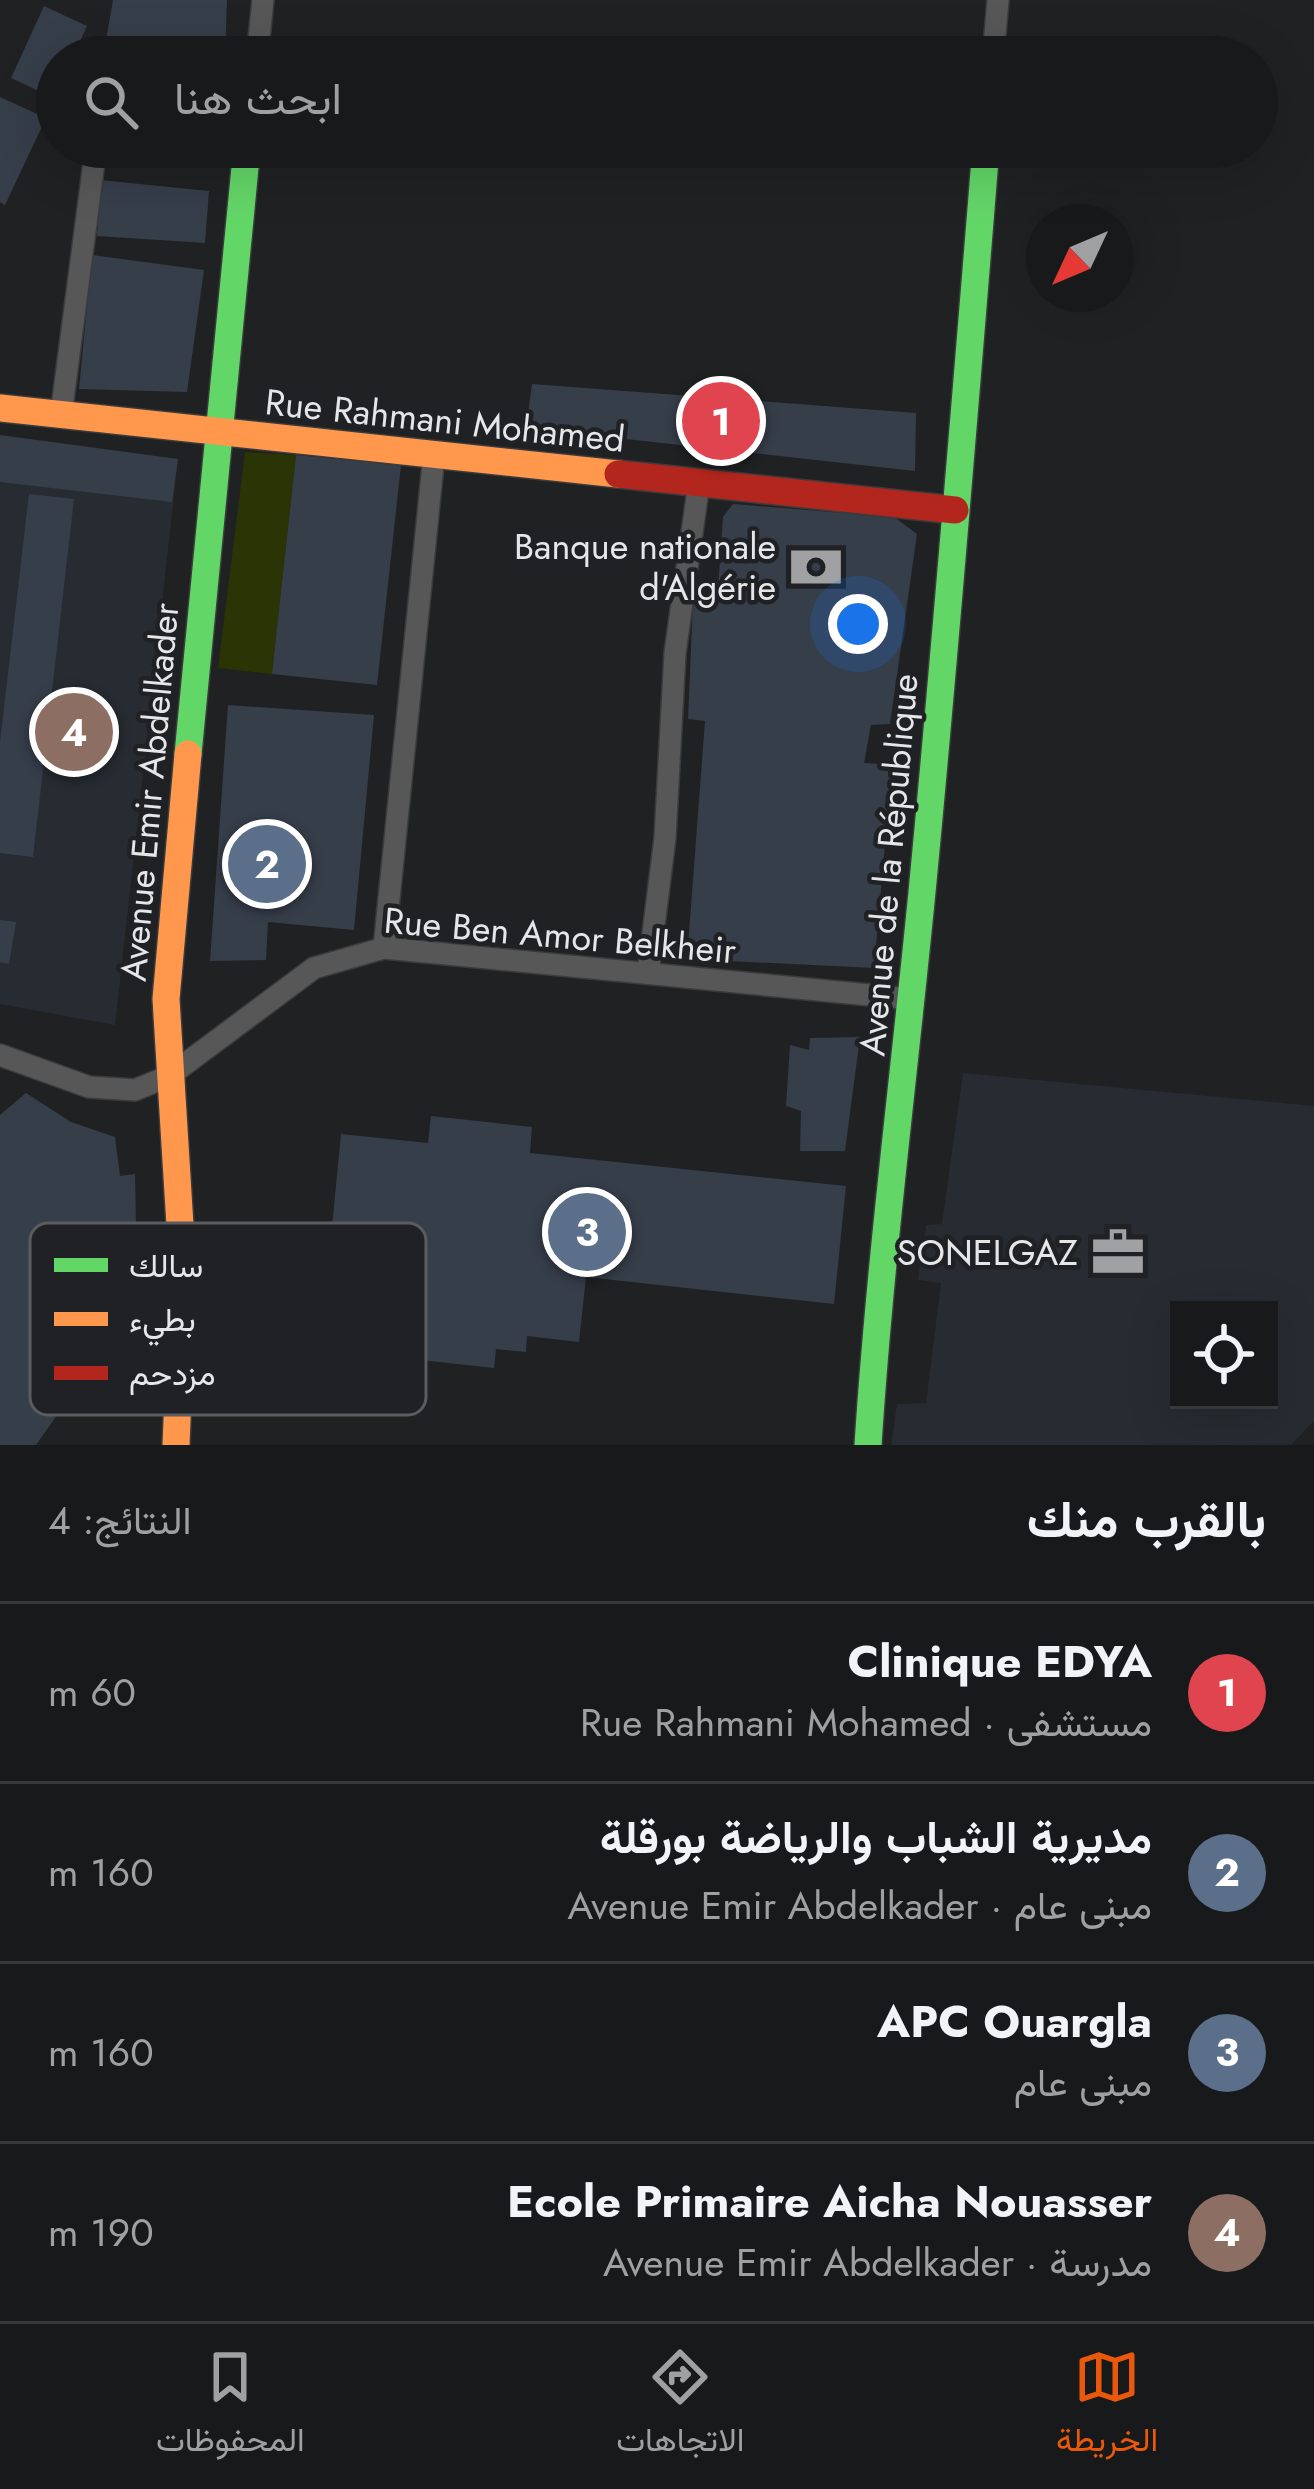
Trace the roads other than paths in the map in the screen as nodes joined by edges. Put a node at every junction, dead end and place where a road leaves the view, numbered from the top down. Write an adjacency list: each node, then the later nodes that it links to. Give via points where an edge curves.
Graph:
1 (263, 0): 3 (street)
2 (998, 0): 4 (street)
3 (259, 36)
4 (995, 36)
5 (93, 168): 9 (street)
6 (246, 168): 10 (street, Avenue Emir Abdelkader)
7 (984, 168): 13 (street, Avenue de la République)
8 (0, 408): 9 (street, Rue Rahmani Mohamed)
9 (61, 415): 10 (street, Rue Rahmani Mohamed)
10 (217, 431): 11 (street, Rue Rahmani Mohamed); 18 (street, Avenue Emir Abdelkader, via 166,999)
11 (434, 455): 12 (street, Rue Rahmani Mohamed); 14 (street)
12 (699, 483): 13 (street, Rue Rahmani Mohamed); 15 (street, via 675,652)
13 (955, 510): 16 (street, Avenue de la République)
14 (384, 948): 15 (street, Rue Ben Amor Belkheir); 18 (street, Rue Ben Amor Belkheir, via 314,968)
15 (648, 973): 16 (street, Rue Ben Amor Belkheir)
16 (911, 999): 22 (street, Avenue de la République)
17 (0, 1055): 18 (street, via 89,1088 135,1090)
18 (169, 1076): 19 (street, Avenue Emir Abdelkader)
19 (179, 1223)
20 (177, 1415): 21 (street, Avenue Emir Abdelkader)
21 (176, 1445)
22 (868, 1445)

